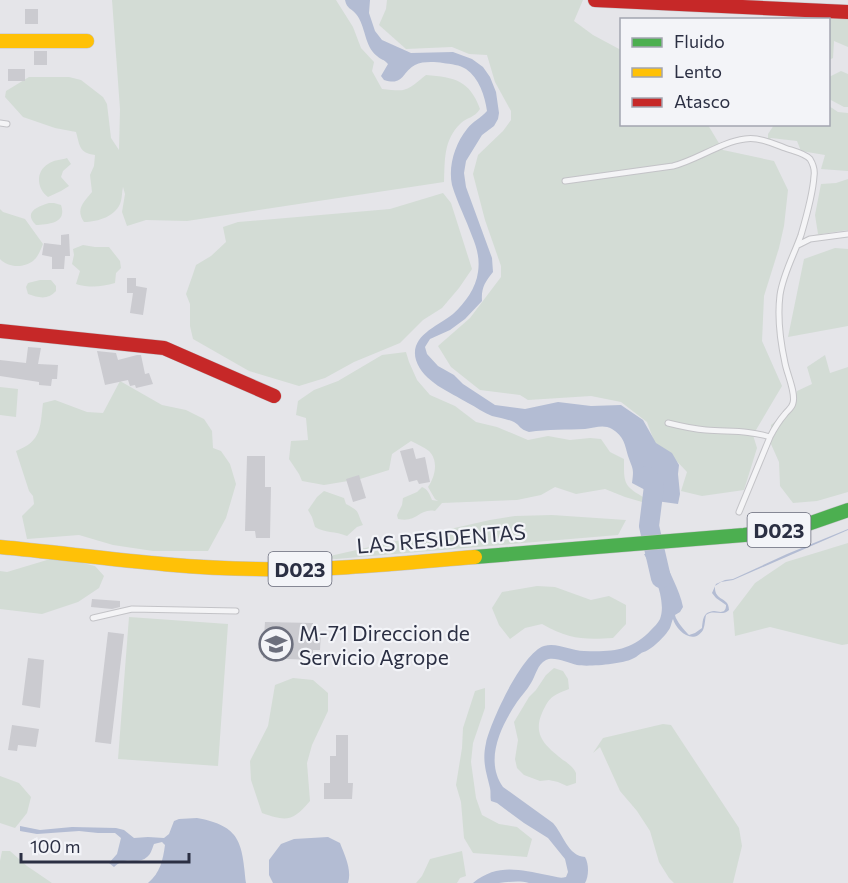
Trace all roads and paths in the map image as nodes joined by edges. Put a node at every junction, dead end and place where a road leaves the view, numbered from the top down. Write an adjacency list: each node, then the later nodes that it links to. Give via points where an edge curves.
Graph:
1 (595, 0): 2 (main road)
2 (848, 12)
3 (0, 41): 4 (main road)
4 (87, 41)
5 (0, 123): 6 (lane)
6 (7, 124)
7 (565, 181): 9 (lane, via 673,166 733,142 758,139 806,156 814,166)
8 (848, 234): 9 (lane, via 810,239)
9 (796, 246): 13 (lane, via 782,283 778,312 794,402)
10 (0, 331): 11 (main road, via 164,348)
11 (274, 396)
12 (668, 423): 13 (lane)
13 (770, 437): 15 (lane)
14 (848, 510): 16 (main road, LAS RESIDENTAS / D023, via 808,524 744,535 346,567 225,568)
15 (739, 512)
16 (0, 546)
17 (236, 611): 18 (lane, via 132,609)
18 (93, 618)

